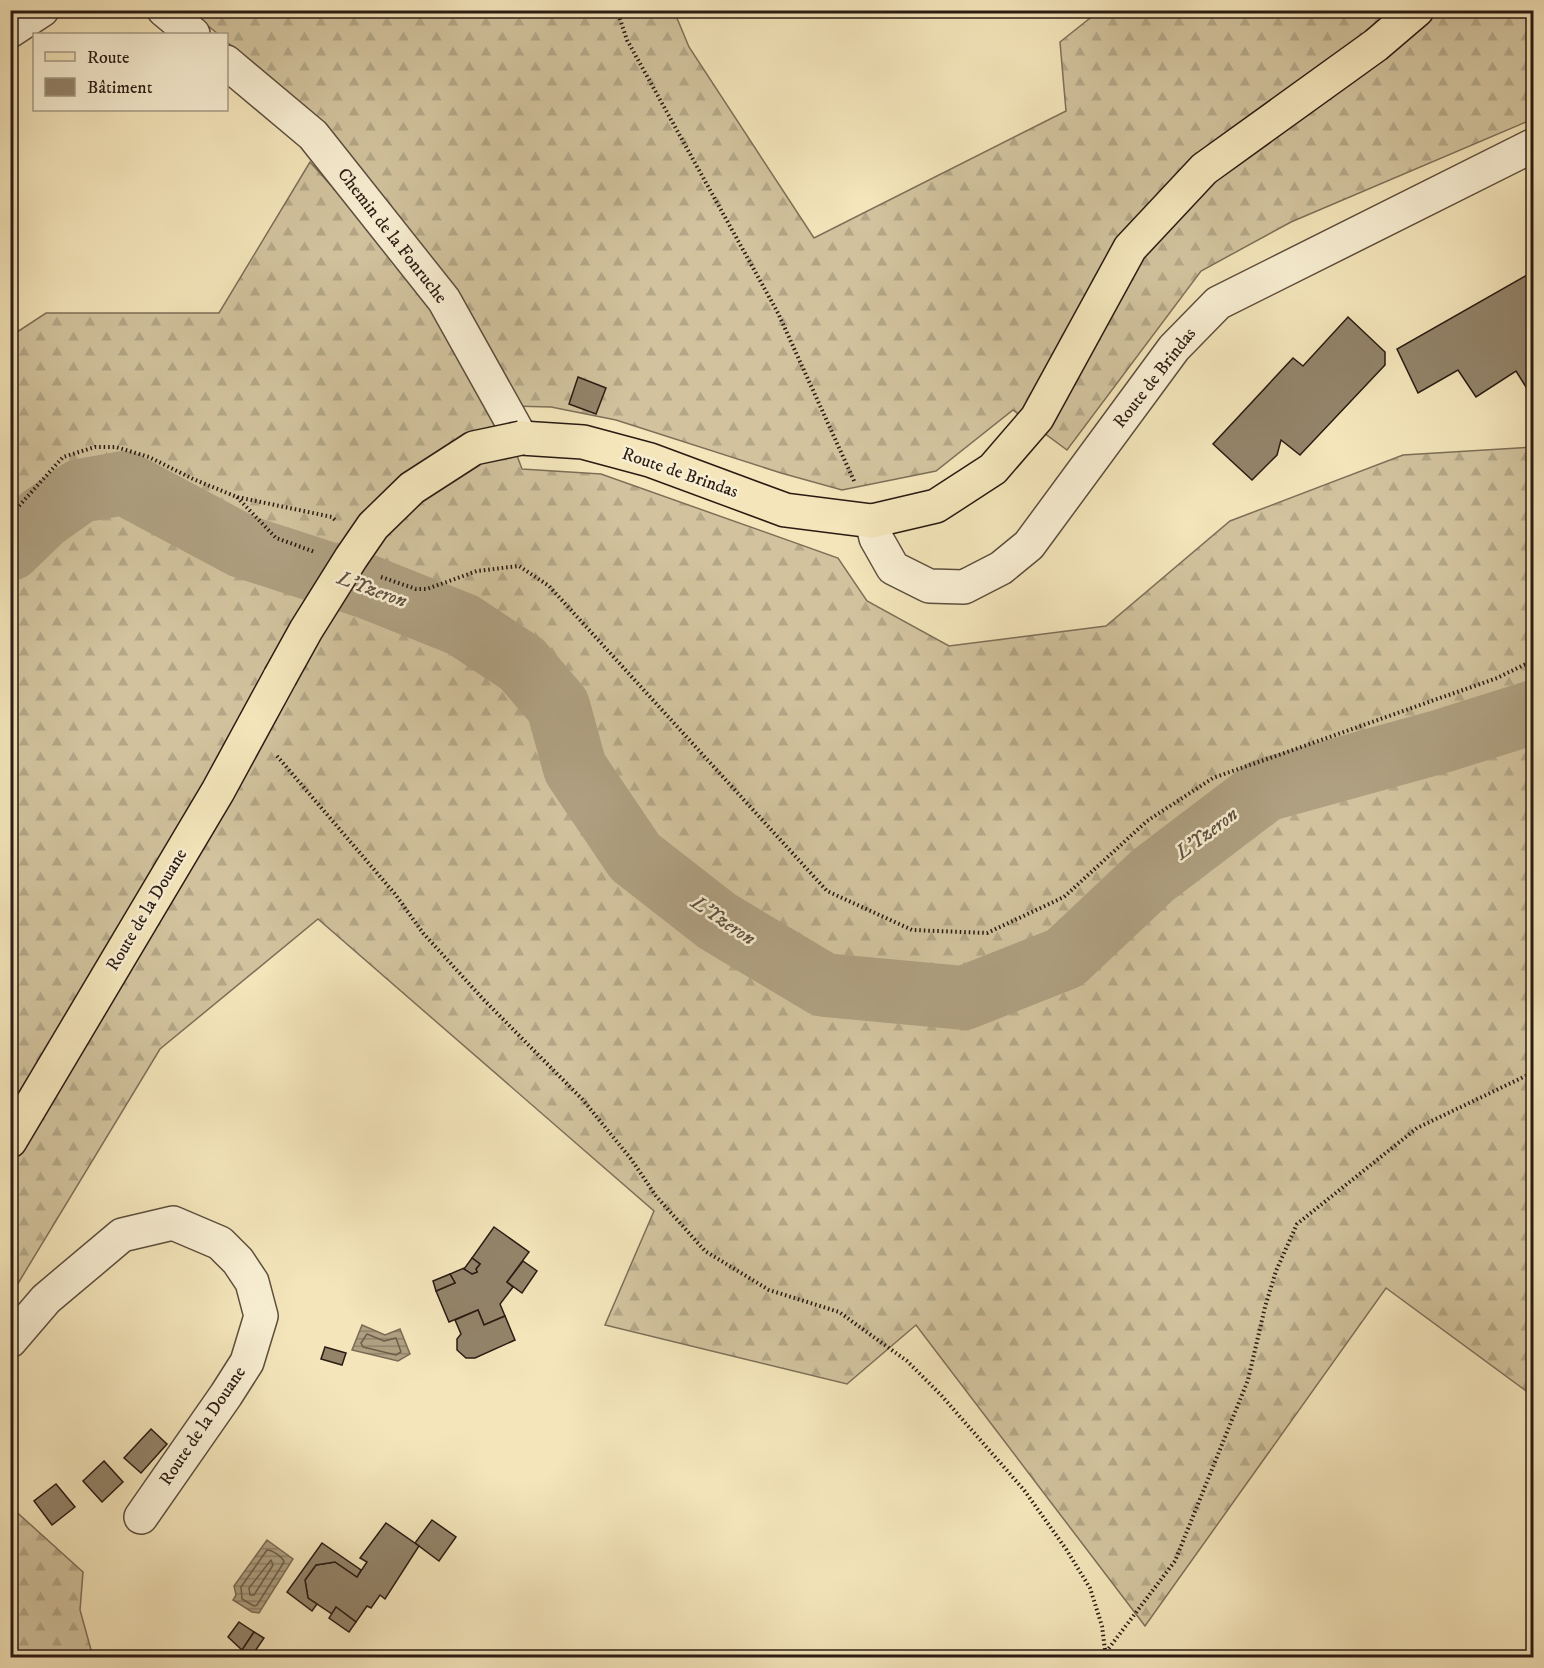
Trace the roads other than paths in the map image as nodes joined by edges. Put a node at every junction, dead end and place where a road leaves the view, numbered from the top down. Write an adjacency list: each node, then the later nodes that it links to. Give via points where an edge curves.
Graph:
1 (42, 10): 4 (street)
2 (164, 10): 5 (street)
3 (1417, 10): 9 (main road, Route de Brindas, via 1377,45 1204,169 1130,248 1037,418 993,469 936,506)
4 (10, 32)
5 (192, 33)
6 (228, 64): 8 (street, Chemin de la Fonruche, via 313,135 444,300)
7 (1533, 144): 9 (street, Route de Brindas, via 1218,303 1174,348 1029,545 1001,568 964,588 929,586 893,568 876,538)
8 (521, 438): 9 (main road, Route de Brindas, via 583,442 650,460 785,510); 10 (main road, Route de Brindas, bridge, via 474,448 412,488 374,526 351,558)
9 (872, 521)
10 (280, 676): 11 (main road, Route de la Douane, via 218,791)
11 (10, 1141)
12 (10, 1341): 13 (street, Route de la Douane, via 46,1299 122,1235 173,1223 220,1243 238,1261 252,1282 261,1316 247,1362)
13 (141, 1517)

